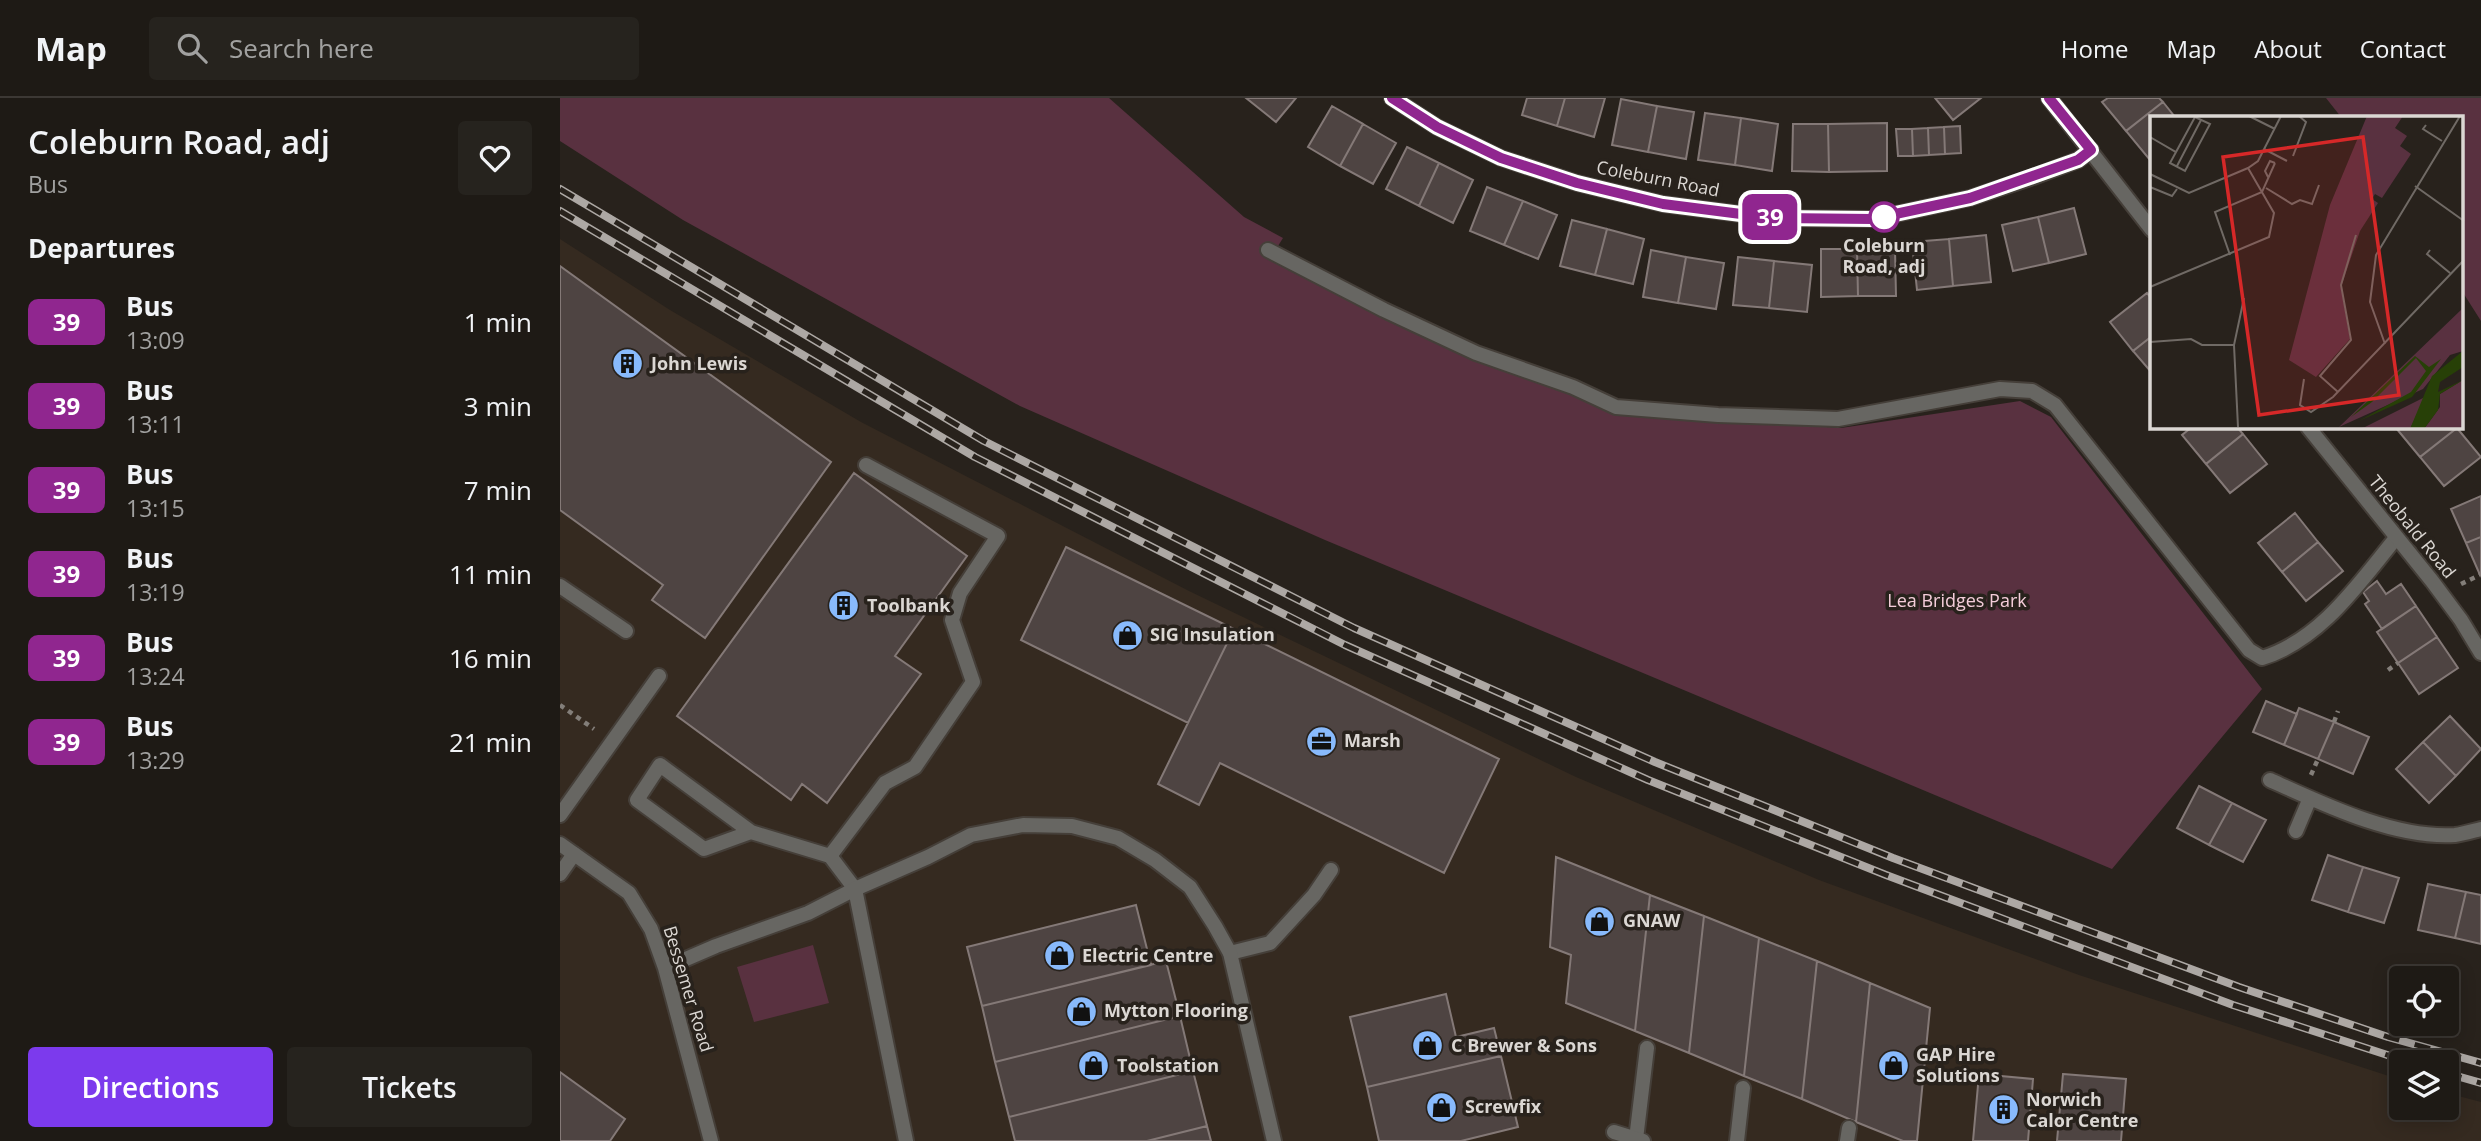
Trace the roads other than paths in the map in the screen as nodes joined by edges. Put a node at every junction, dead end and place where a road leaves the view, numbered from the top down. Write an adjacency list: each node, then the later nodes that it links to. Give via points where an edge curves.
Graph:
1 (1392, 98): 3 (street, Coleburn Road, via 1437,127 1501,158 1577,183 1663,204 1772,218 1872,219 1970,198 2078,160)
2 (2049, 98): 3 (street)
3 (2091, 150): 4 (street)
4 (2150, 227)
5 (1268, 250): 8 (street, via 1476,353 1616,407 1838,419 2000,389 2032,391 2055,405 2249,650 2262,657 2297,643 2350,596)
6 (2310, 429): 8 (street, Theobald Road)
7 (866, 465): 21 (street, via 998,536 960,593 952,620 973,682 915,767 885,783)
8 (2396, 538): 11 (street, Theobald Road, via 2461,620)
9 (560, 586): 10 (street)
10 (626, 631)
11 (2481, 653)
12 (659, 676): 15 (street)
13 (2270, 780): 14 (street)
14 (2310, 798): 16 (street, via 2410,831 2455,835); 17 (street)
15 (560, 815)
16 (2481, 829)
17 (2296, 831)
18 (751, 832): 18 (street, via 704,849 637,800 660,765); 21 (street)
19 (560, 844): 20 (street, Bessemer Road)
20 (574, 854): 23 (street); 26 (street, Bessemer Road, via 629,893 652,929)
21 (830, 856): 24 (street)
22 (1331, 870): 25 (street, via 1270,943)
23 (560, 874)
24 (855, 889): 25 (street, via 971,835 1023,825 1072,826 1118,838 1190,887); 26 (street, via 808,913); 32 (street)
25 (1230, 953): 33 (street)
26 (665, 968): 31 (street, Bessemer Road)
27 (1647, 1048): 30 (street)
28 (1743, 1088): 34 (street)
29 (1614, 1132): 30 (street)
30 (1639, 1140)
31 (711, 1141)
32 (906, 1141)
33 (1274, 1141)
34 (1737, 1141)

